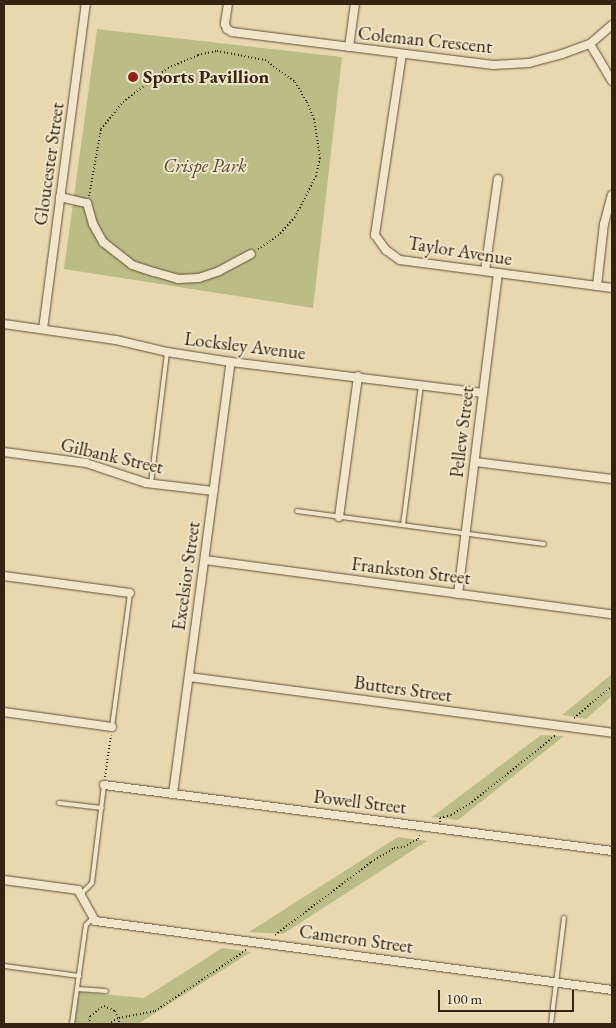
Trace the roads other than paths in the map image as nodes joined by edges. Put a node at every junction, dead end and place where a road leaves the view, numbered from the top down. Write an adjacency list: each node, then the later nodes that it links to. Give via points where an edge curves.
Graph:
1 (86, 4): 11 (street, Gloucester Street)
2 (228, 4): 6 (street, Coleman Crescent, via 227,29 232,32)
3 (355, 4): 6 (street)
4 (612, 25): 5 (street, Coleman Crescent)
5 (590, 44): 7 (street, Coleman Crescent, via 529,63 493,65); 8 (street)
6 (349, 48): 7 (street, Coleman Crescent)
7 (402, 54): 13 (street, Taylor Avenue, via 375,235 386,250 400,260)
8 (612, 82)
9 (498, 179): 13 (street)
10 (612, 195): 15 (street, via 604,224)
11 (60, 198): 12 (street, via 87,203 92,224 103,242 132,265 154,272 178,279 199,278); 18 (street, Gloucester Street)
12 (250, 254)
13 (485, 272): 14 (street, Taylor Avenue)
14 (498, 273): 15 (street, Taylor Avenue); 23 (street, Pellew Street)
15 (597, 286): 16 (street, Taylor Avenue)
16 (612, 288)
17 (4, 324): 18 (street, Locksley Avenue)
18 (43, 329): 19 (street, Locksley Avenue)
19 (167, 352): 20 (street, Locksley Avenue); 27 (lane)
20 (231, 362): 21 (street, Locksley Avenue); 28 (street, Excelsior Street)
21 (358, 376): 22 (street, Locksley Avenue); 30 (street)
22 (421, 385): 23 (street, Locksley Avenue); 31 (lane)
23 (483, 393): 25 (street, Pellew Street)
24 (4, 452): 27 (street, Gilbank Street, via 86,463)
25 (475, 462): 26 (street); 32 (street, Pellew Street)
26 (612, 479)
27 (151, 483): 28 (street, Gilbank Street)
28 (214, 491): 34 (street, Excelsior Street)
29 (297, 511): 30 (lane)
30 (339, 517): 31 (lane)
31 (403, 525): 32 (lane)
32 (467, 534): 33 (lane); 37 (street, Pellew Street)
33 (544, 544)
34 (205, 560): 37 (street, Frankston Street); 39 (street, Excelsior Street)
35 (4, 576): 36 (street)
36 (130, 593): 41 (lane)
37 (458, 594): 38 (street, Frankston Street)
38 (612, 614)
39 (189, 677): 42 (street, Butters Street); 44 (street, Excelsior Street)
40 (4, 712): 41 (street)
41 (112, 727)
42 (612, 733)
43 (104, 785): 44 (street, Powell Street); 46 (lane)
44 (174, 794): 47 (street, Powell Street)
45 (59, 803): 46 (lane)
46 (102, 808): 49 (lane, via 92,883)
47 (612, 851)
48 (4, 880): 49 (street, via 78,890)
49 (80, 895): 51 (street)
50 (564, 918): 54 (lane)
51 (94, 920): 53 (lane, via 86,925); 54 (street, Cameron Street)
52 (4, 966): 53 (lane)
53 (78, 976): 55 (lane)
54 (556, 982): 56 (street, Cameron Street); 59 (lane)
55 (77, 989): 57 (lane); 58 (lane)
56 (612, 990)
57 (106, 991)
58 (72, 1024)
59 (551, 1024)

